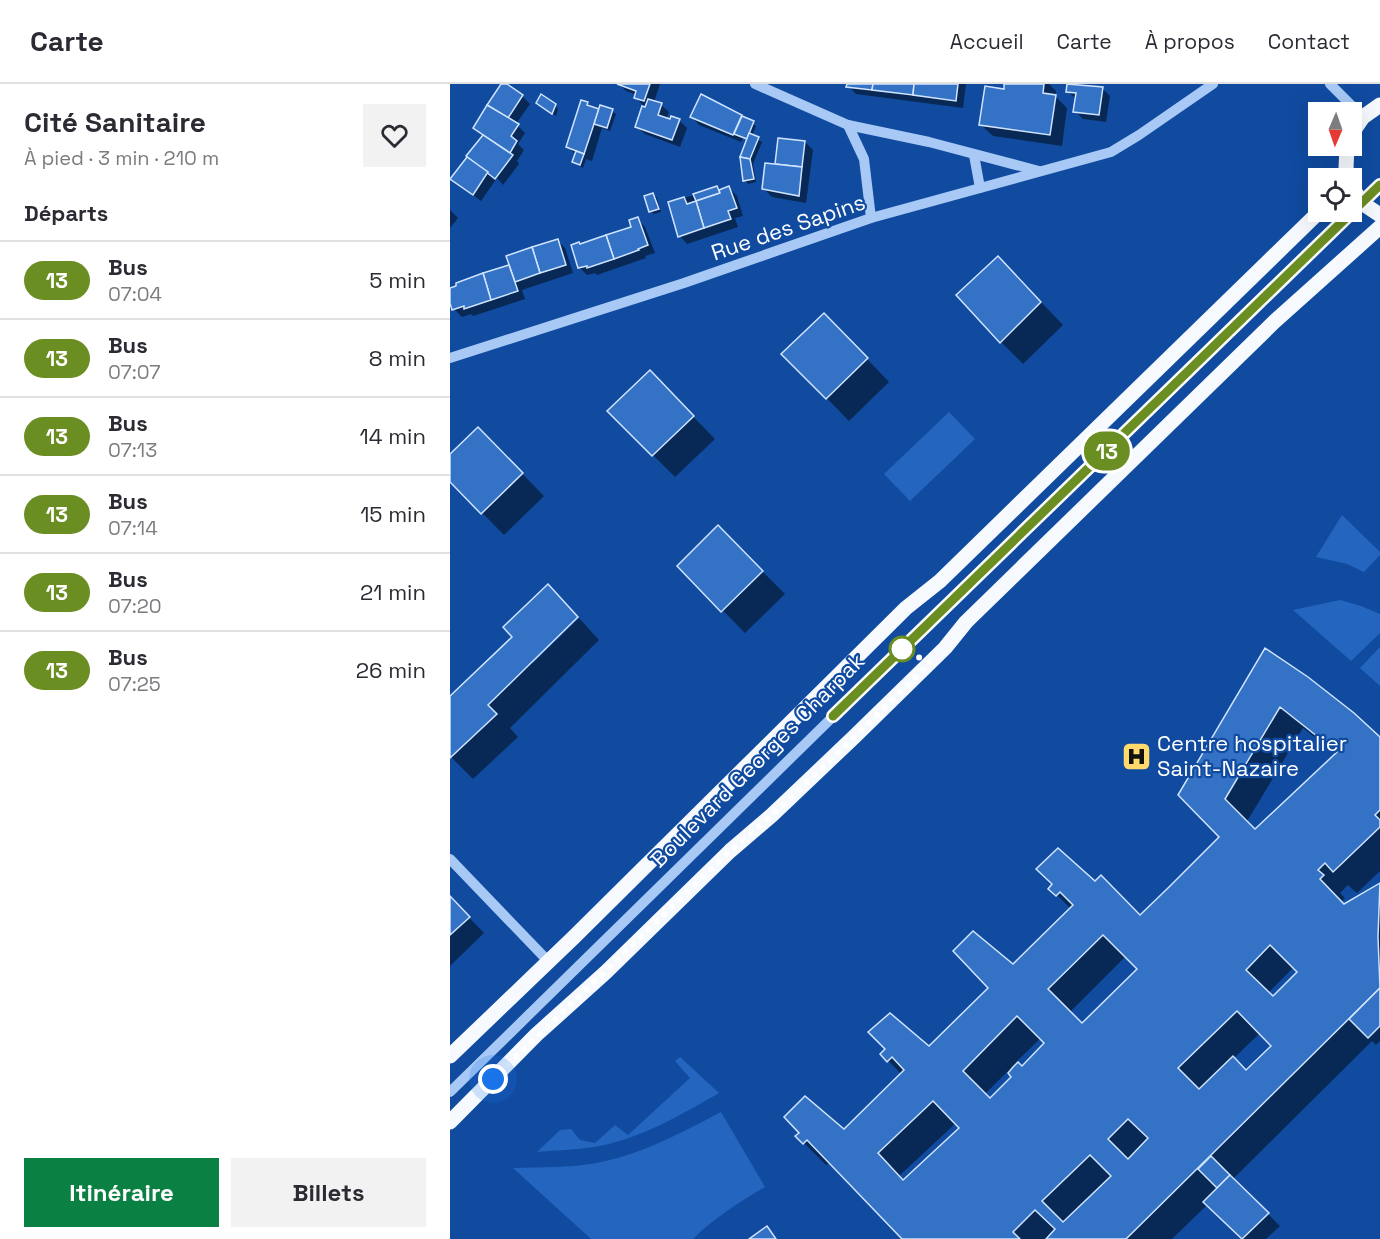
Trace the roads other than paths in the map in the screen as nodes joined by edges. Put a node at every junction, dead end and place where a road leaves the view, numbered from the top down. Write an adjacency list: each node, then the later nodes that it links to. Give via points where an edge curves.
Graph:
1 (755, 84): 6 (street)
2 (1213, 84): 8 (street, Rue des Sapins, via 1111,152)
3 (1330, 84): 5 (street)
4 (1380, 105): 5 (main road)
5 (1363, 117)
6 (848, 125): 7 (street); 13 (street, via 864,159)
7 (974, 155): 8 (street); 10 (street)
8 (1040, 171): 10 (street, Rue des Sapins)
9 (1380, 185): 11 (street, Boulevard Georges Charpak)
10 (980, 188): 13 (street, Rue des Sapins)
11 (1362, 203): 12 (main road)
12 (1380, 215)
13 (871, 218): 17 (street, Rue des Sapins)
14 (1308, 222): 19 (main road, Boulevard Georges Charpak, via 940,581 906,608)
15 (1342, 222): 21 (street, Boulevard Georges Charpak)
16 (1380, 227): 22 (main road, Boulevard Georges Charpak, via 1274,322 966,622 945,648 854,737 730,851)
17 (450, 358)
18 (450, 859): 19 (street)
19 (548, 961): 20 (main road, Boulevard Georges Charpak)
20 (450, 1056)
21 (450, 1092)
22 (450, 1122)

